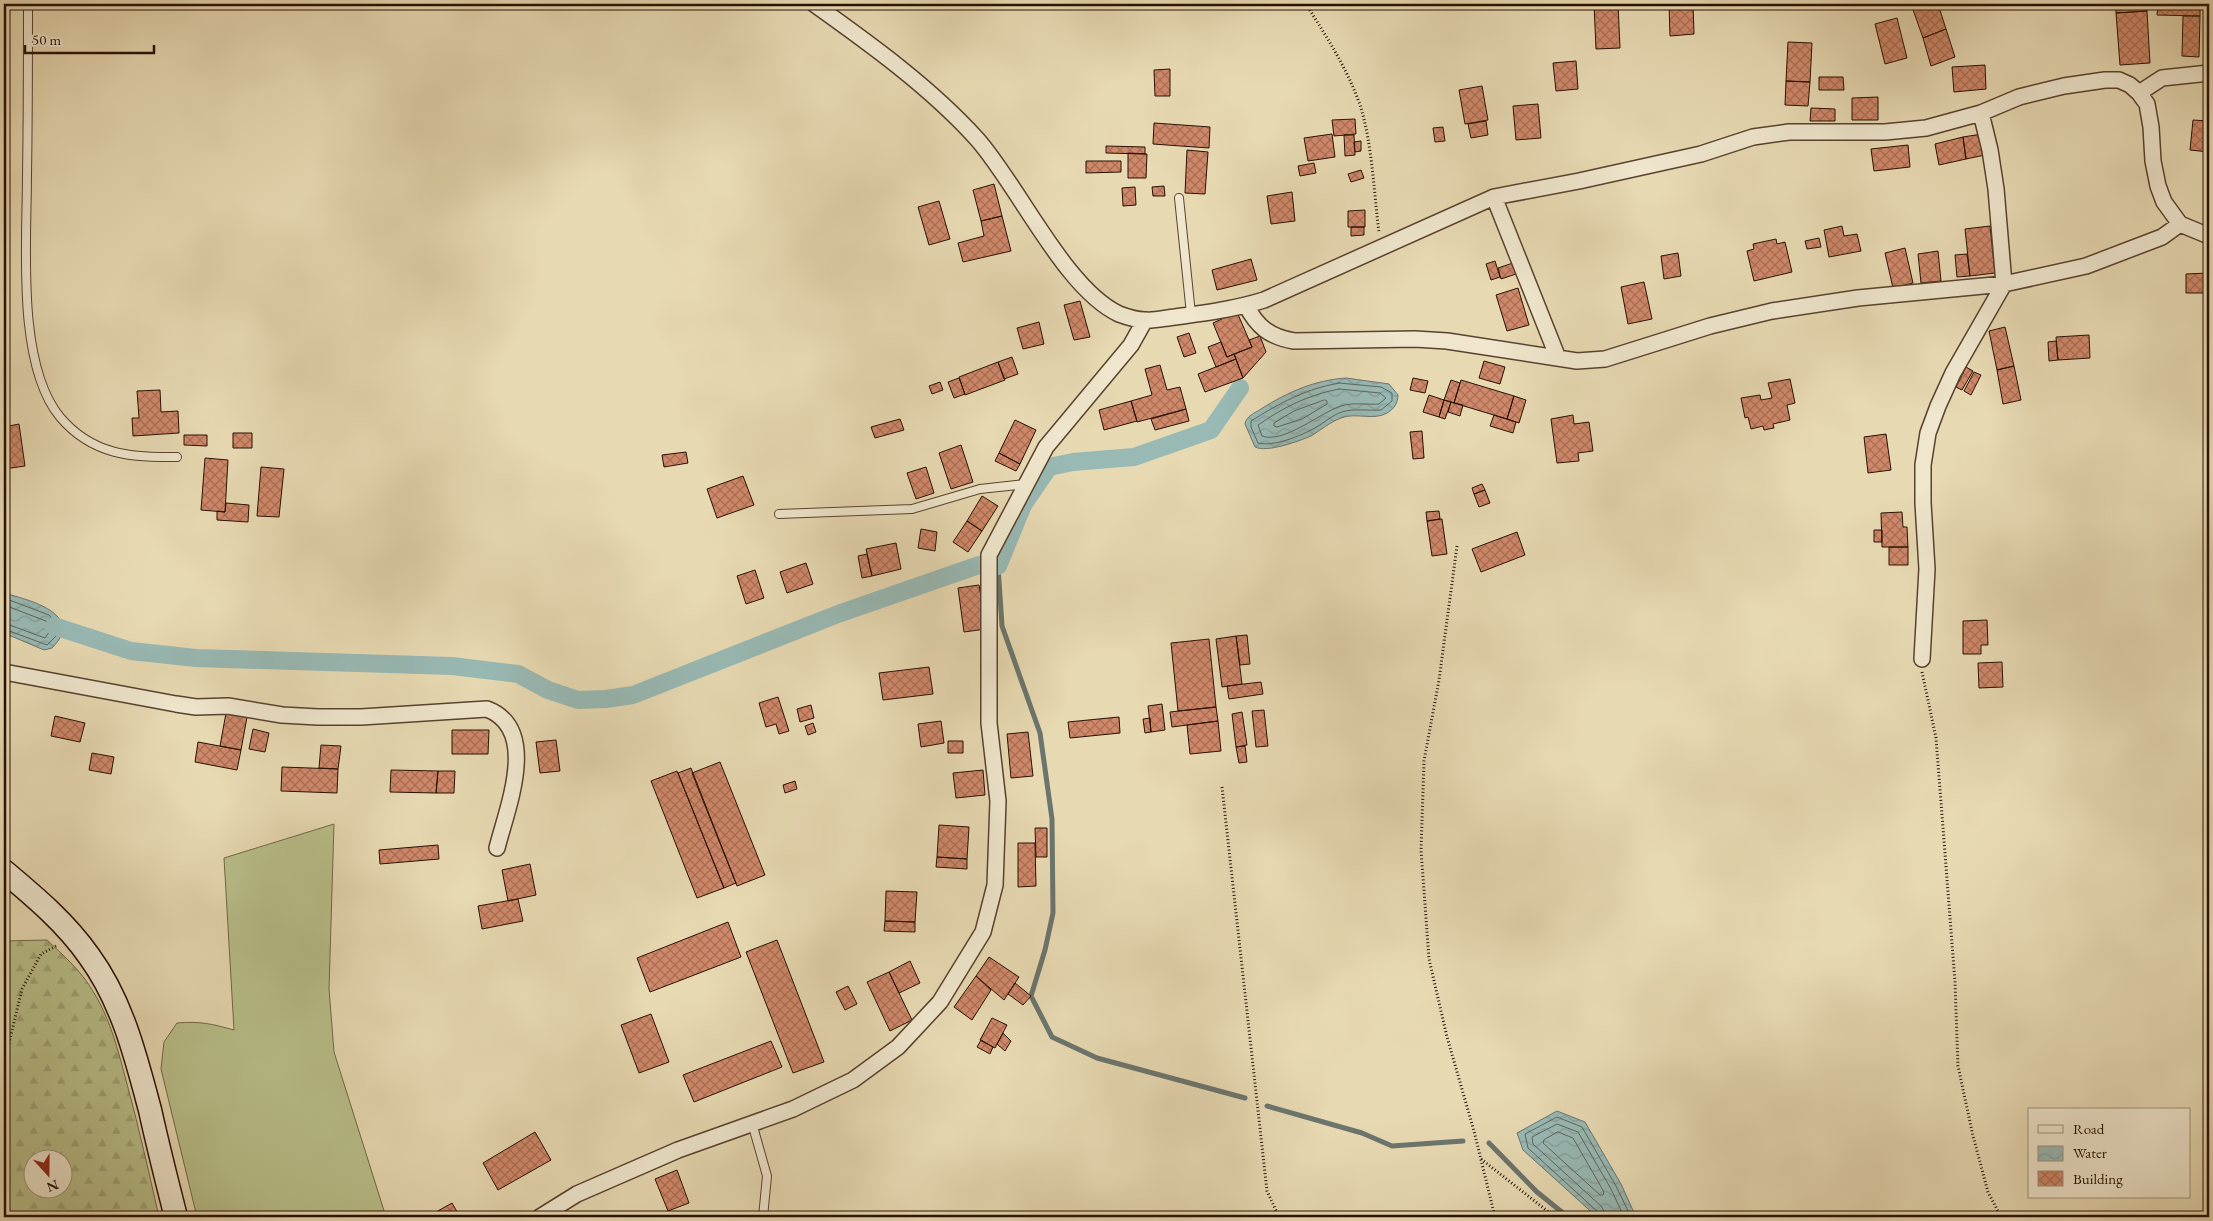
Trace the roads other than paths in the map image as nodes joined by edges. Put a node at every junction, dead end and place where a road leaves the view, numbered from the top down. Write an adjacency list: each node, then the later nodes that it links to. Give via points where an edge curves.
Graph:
1 (28, 4): 15 (lane, via 27,272 31,336 40,382 61,419 91,442 125,456)
2 (814, 4): 13 (street, via 904,72 964,124 993,158 1064,262 1094,296 1119,314)
3 (2209, 73): 4 (street, via 2162,78)
4 (2139, 93): 5 (street, via 2118,80 2105,80 2020,97); 8 (street, via 2147,104 2158,186 2164,202)
5 (1981, 113): 6 (street, via 1926,128 1885,132 1789,132 1753,137 1701,154); 10 (street, via 1996,189)
6 (1494, 197): 11 (street, via 1281,293); 14 (street)
7 (1179, 198): 12 (lane)
8 (2180, 224): 9 (street); 10 (street, via 2162,237 2086,266)
9 (2209, 236)
10 (2004, 284): 14 (street, via 1858,298 1772,311 1710,326 1619,356 1590,361); 18 (street, via 1953,374 1928,432 1923,465 1927,569)
11 (1246, 305): 12 (street); 14 (street, via 1264,330 1294,341 1447,341)
12 (1191, 314): 13 (street)
13 (1145, 320): 16 (street, via 1131,344 1046,447)
14 (1558, 358)
15 (177, 458)
16 (1027, 484): 17 (lane, via 980,488 912,509); 22 (street, via 989,555 989,723 998,801 995,885 983,932 940,1002 898,1046 853,1080)
17 (779, 514)
18 (1922, 659)
19 (4, 672): 20 (street, via 176,704 228,706 282,715 361,717 487,709 504,718 516,750 516,776)
20 (497, 848)
21 (4, 871): 23 (main road, via 74,936 113,996 138,1062)
22 (752, 1123): 24 (street, via 678,1150 577,1194); 25 (lane, via 767,1176)
23 (176, 1217)
24 (540, 1217)
25 (763, 1217)

